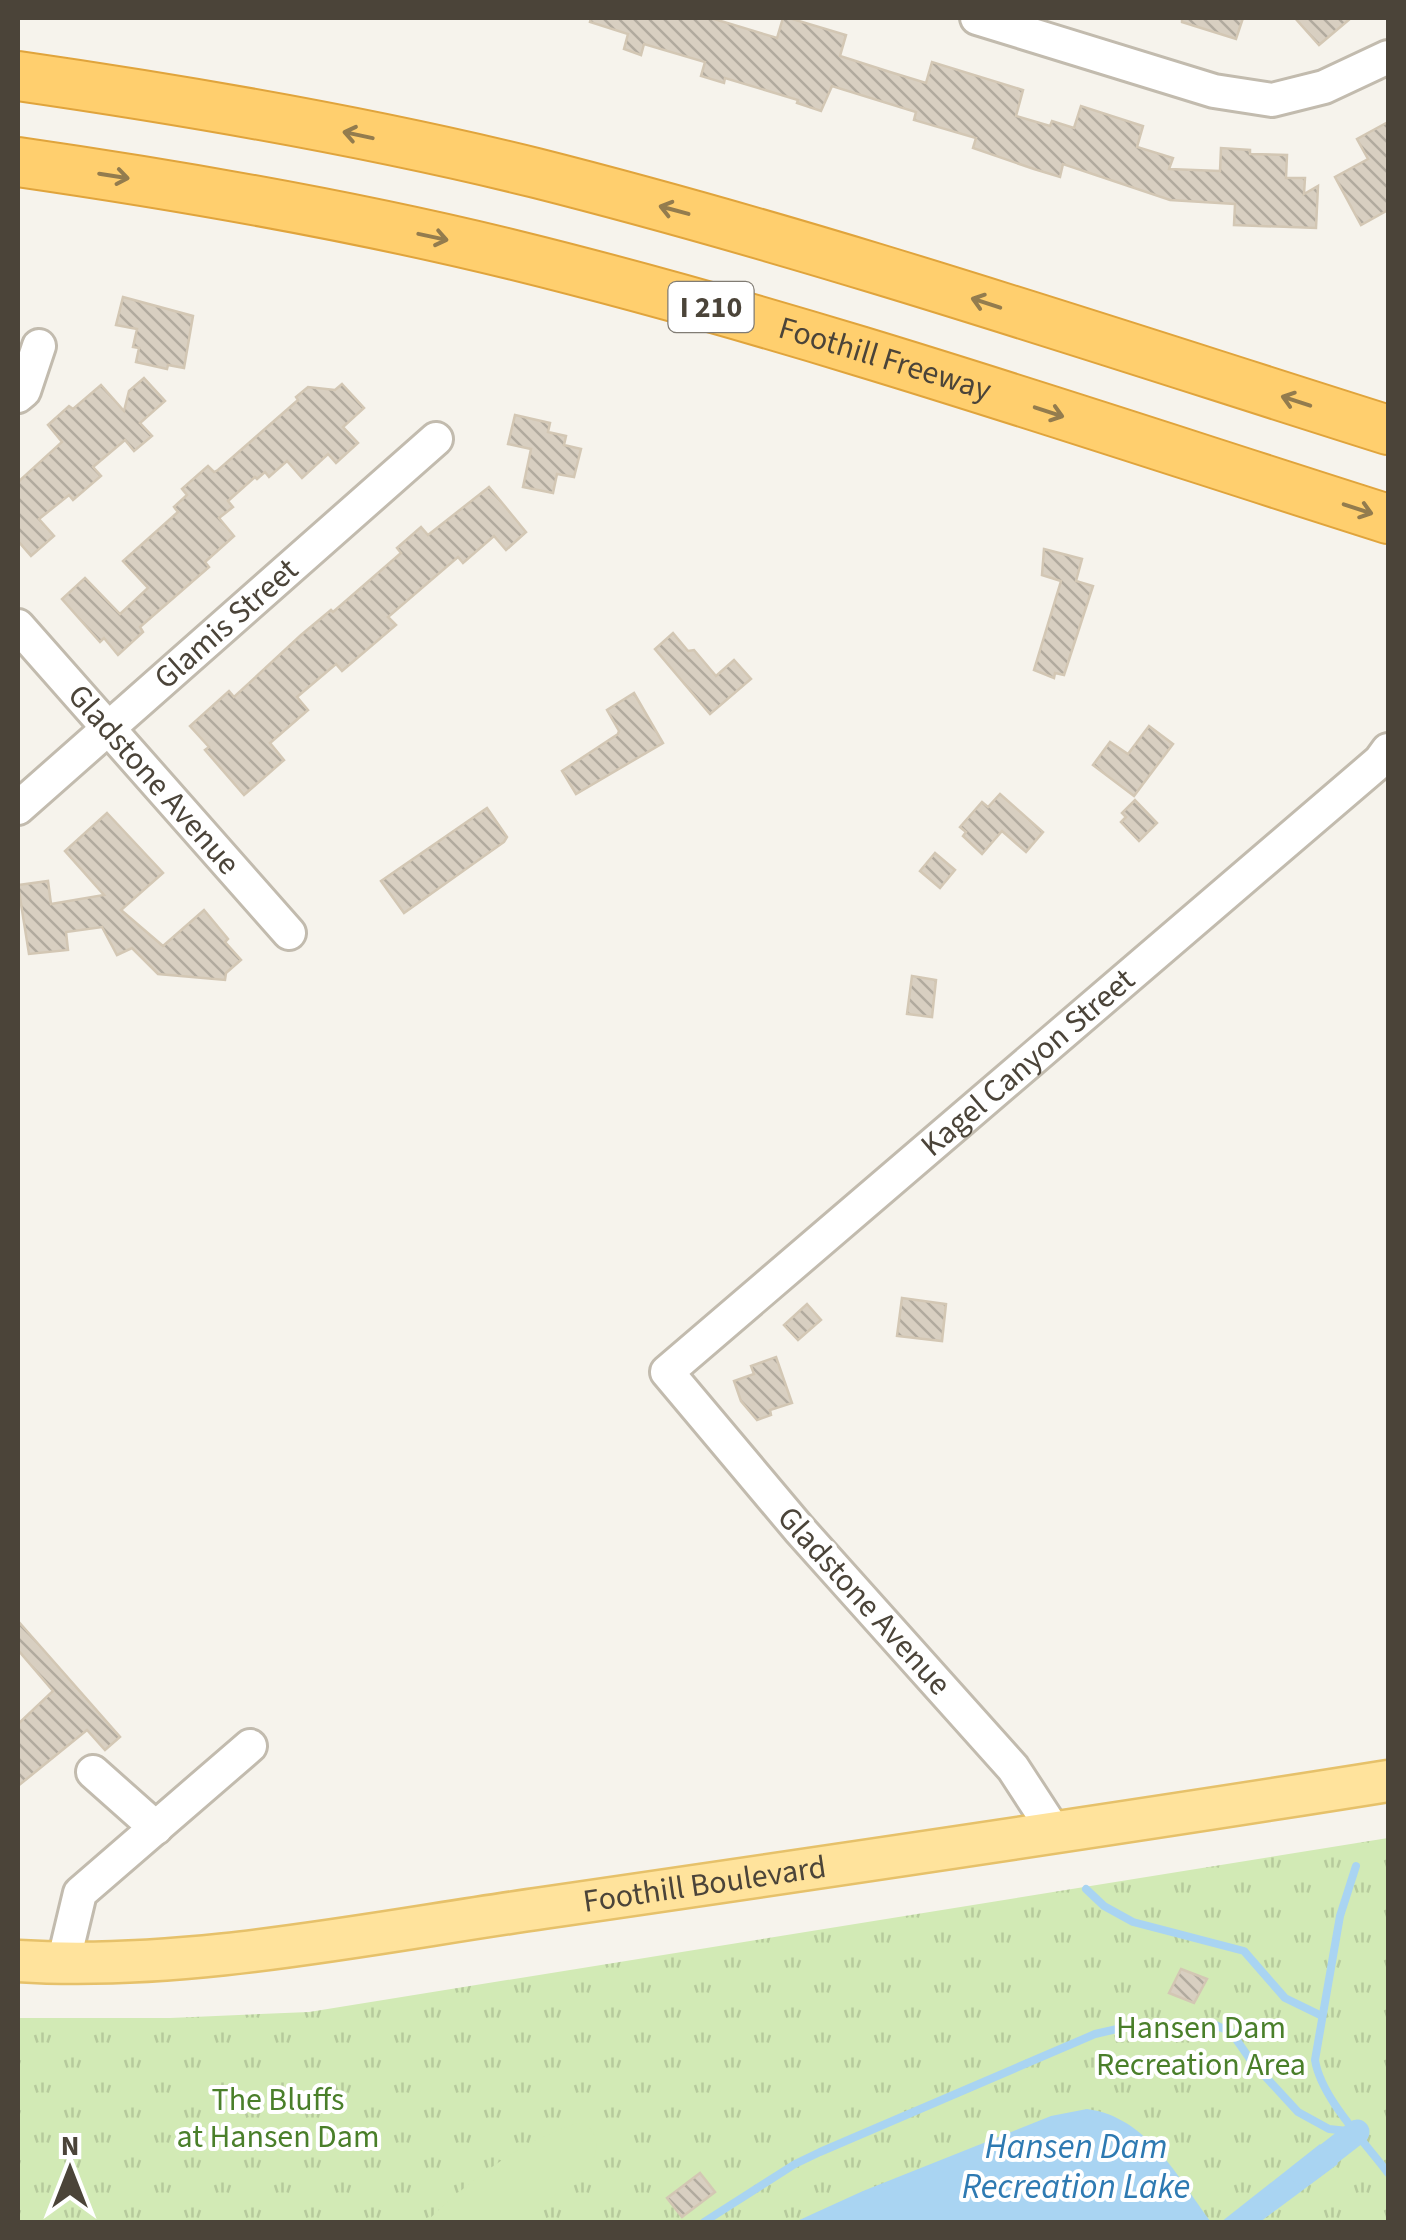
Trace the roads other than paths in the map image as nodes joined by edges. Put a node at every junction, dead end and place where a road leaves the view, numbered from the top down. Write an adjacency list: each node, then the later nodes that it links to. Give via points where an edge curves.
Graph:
1 (977, 18): 2 (street, via 1214,92 1272,100)
2 (1388, 57)
3 (18, 76): 7 (highway, I 210, one-way to 3, via 842,258 550,177 257,114)
4 (18, 162): 9 (highway, Foothill Freeway / I 210, one-way to 9, via 309,211 599,277 817,338)
5 (40, 346): 6 (street)
6 (18, 396)
7 (1388, 430)
8 (436, 439): 11 (street, Glamis Street)
9 (1388, 519)
10 (18, 626): 11 (street, Gladstone Avenue)
11 (108, 728): 13 (street, Glamis Street); 14 (street, Gladstone Avenue)
12 (1388, 750): 15 (street, Kagel Canyon Street)
13 (18, 808)
14 (289, 933)
15 (667, 1372): 20 (street, Gladstone Avenue, via 1012,1768)
16 (250, 1746): 19 (street)
17 (93, 1772): 19 (street)
18 (1388, 1782): 20 (main road, Foothill Boulevard)
19 (156, 1828): 22 (street, via 80,1893)
20 (1056, 1834): 22 (main road, Foothill Boulevard, via 220,1954)
21 (18, 1961): 22 (main road, Foothill Boulevard)
22 (63, 1964)

